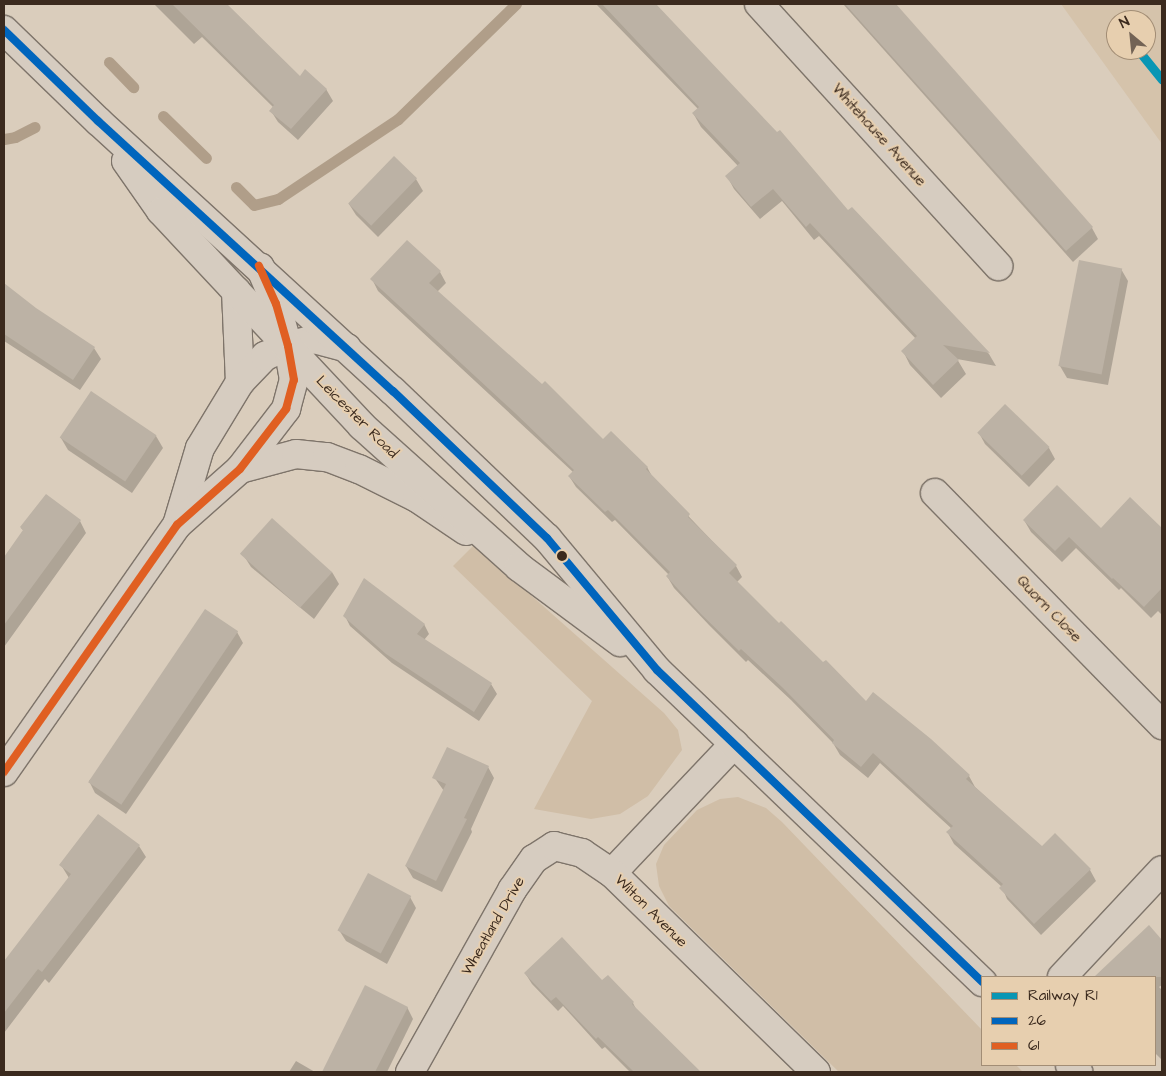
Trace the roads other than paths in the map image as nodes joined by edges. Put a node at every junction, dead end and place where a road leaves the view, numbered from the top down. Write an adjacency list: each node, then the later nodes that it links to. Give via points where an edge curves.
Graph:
1 (759, 4): 5 (main road, Whitehouse Avenue)
2 (4, 30): 3 (main road, Leicester Road)
3 (98, 121): 4 (main road, Leicester Road); 6 (main road, Leicester Road, via 161,211)
4 (259, 266): 7 (main road, via 276,304); 8 (main road, Leicester Road)
5 (998, 266)
6 (236, 291): 7 (main road, Leicester Road); 9 (main road)
7 (288, 346): 8 (main road, via 314,339); 9 (main road, via 265,356); 10 (main road, via 294,380 286,409); 13 (main road, Leicester Road, via 362,426)
8 (346, 348): 14 (main road, Leicester Road, via 547,538)
9 (240, 382): 12 (main road, via 200,448)
10 (240, 469): 12 (main road); 13 (main road, via 296,454 328,457 417,498)
11 (935, 493): 15 (main road, Quorn Close)
12 (177, 525): 17 (main road)
13 (519, 567): 14 (main road, Leicester Road)
14 (657, 670): 16 (main road, Leicester Road)
15 (1162, 725)
16 (734, 744): 19 (main road, Wilton Avenue); 21 (main road, Leicester Road)
17 (4, 772)
18 (1162, 870): 20 (main road)
19 (612, 873): 22 (main road, Wheatland Drive, via 582,853 554,846 534,859 512,890); 23 (main road, Wilton Avenue)
20 (1063, 976)
21 (981, 981)
22 (410, 1072)
23 (816, 1072)

